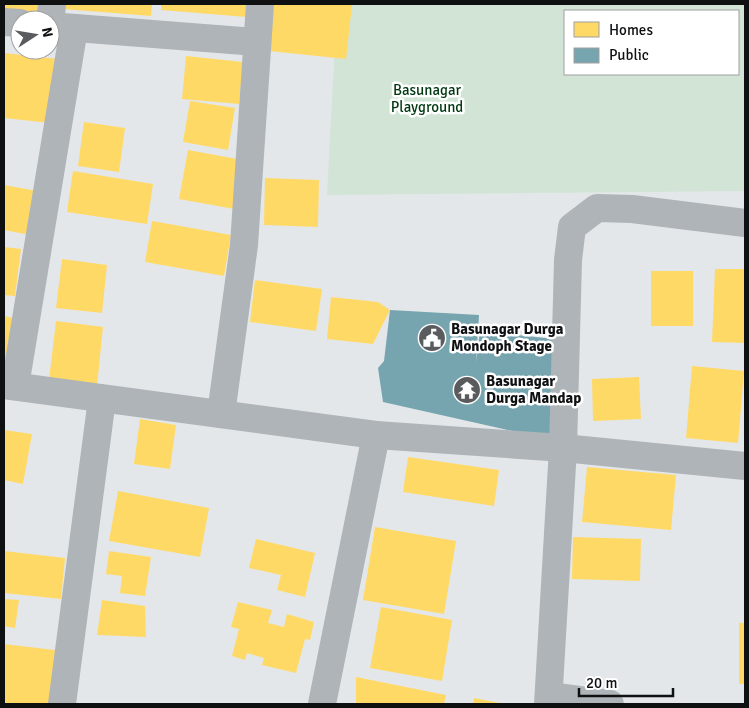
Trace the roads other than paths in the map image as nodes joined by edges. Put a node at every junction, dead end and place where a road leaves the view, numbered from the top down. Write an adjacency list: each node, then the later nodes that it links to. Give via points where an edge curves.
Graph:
1 (52, 4): 3 (street, via 50,26)
2 (260, 4): 4 (street)
3 (74, 28): 4 (street); 6 (street)
4 (257, 42): 8 (street, via 245,236)
5 (745, 223): 10 (street, via 632,209 597,208 572,227 568,260)
6 (9, 385): 7 (street)
7 (102, 399): 8 (street); 13 (street)
8 (221, 414): 9 (street)
9 (376, 435): 10 (street); 14 (street)
10 (563, 448): 11 (street); 12 (street)
11 (745, 466)
12 (549, 700): 15 (street)
13 (62, 704)
14 (322, 704)
15 (610, 704)

